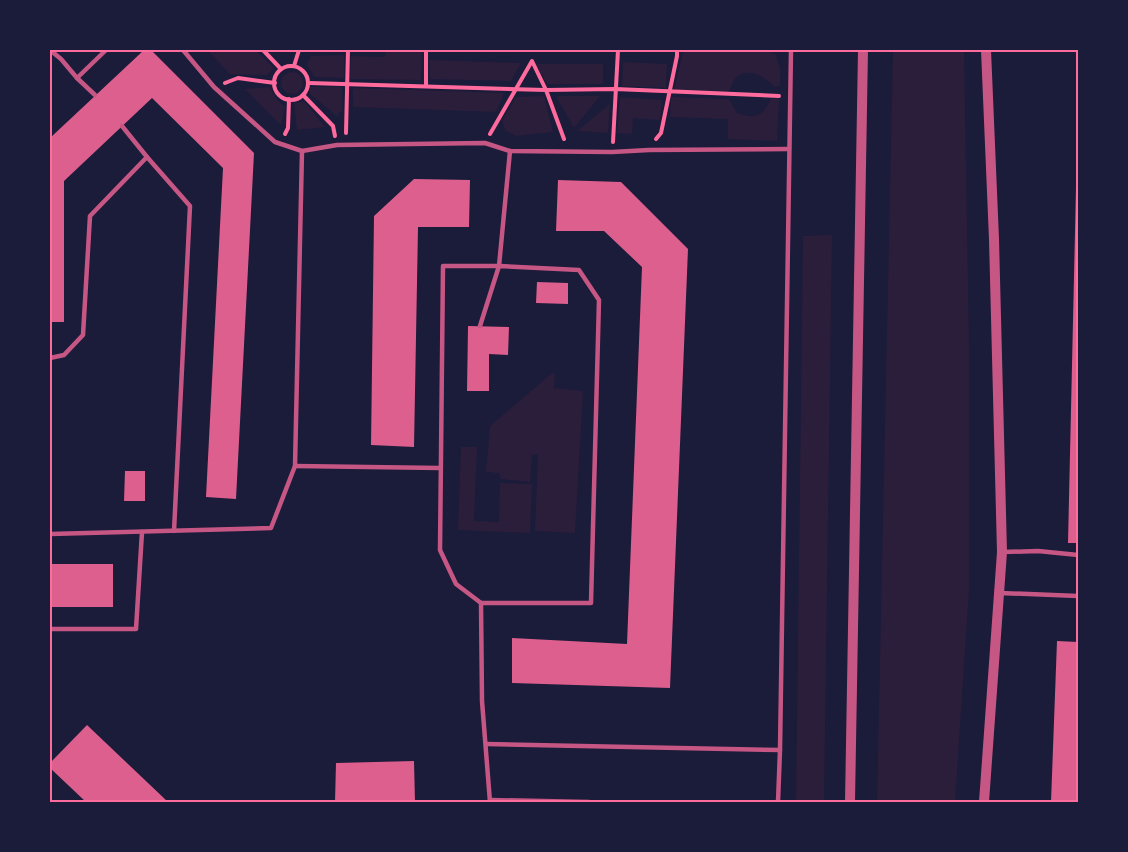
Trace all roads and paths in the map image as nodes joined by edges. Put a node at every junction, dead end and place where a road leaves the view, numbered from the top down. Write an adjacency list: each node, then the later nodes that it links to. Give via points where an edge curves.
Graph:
1 (50, 50): 15 (lane)
2 (106, 50): 15 (lane)
3 (183, 50): 38 (lane, via 214,87 275,142)
4 (263, 50): 14 (path)
5 (299, 50): 13 (path)
6 (348, 50): 19 (path)
7 (426, 50): 20 (path)
8 (618, 50): 22 (path)
9 (677, 50): 24 (path)
10 (791, 50): 37 (lane)
11 (863, 50): 60 (street)
12 (986, 50): 49 (street)
13 (294, 66): 14 (path); 18 (path, via 305,73)
14 (281, 69): 17 (path)
15 (77, 78): 25 (lane)
16 (238, 78): 17 (path)
17 (275, 83): 28 (path, via 279,94)
18 (309, 83): 19 (path); 26 (path)
19 (348, 84): 20 (path); 34 (path)
20 (426, 85): 21 (path)
21 (515, 88): 23 (path); 23 (path, via 532,61); 29 (path)
22 (615, 89): 23 (path); 24 (path); 35 (path)
23 (546, 90): 36 (path)
24 (668, 93): 27 (path); 33 (path)
25 (95, 95)
26 (303, 95): 28 (path); 31 (path)
27 (780, 96)
28 (289, 99): 32 (path)
29 (498, 120)
30 (122, 126): 40 (lane)
31 (333, 126)
32 (288, 128)
33 (661, 133)
34 (346, 135)
35 (613, 142)
36 (565, 143)
37 (789, 149): 39 (lane); 56 (lane)
38 (302, 151): 39 (lane, via 337,145 485,143); 44 (lane)
39 (510, 151): 41 (lane)
40 (147, 157): 43 (lane, via 90,216 83,335 64,355); 46 (lane, via 190,206)
41 (499, 266): 42 (lane); 45 (lane, via 443,266); 53 (lane, via 579,270 599,300 591,603)
42 (480, 326)
43 (50, 358)
44 (295, 466): 45 (lane); 46 (lane, via 271,528)
45 (440, 468): 53 (lane, via 440,550 456,584)
46 (174, 531): 47 (lane)
47 (142, 532): 48 (lane); 54 (lane, via 136,629)
48 (50, 534)
49 (1002, 552): 50 (lane); 51 (street)
50 (1078, 555)
51 (1000, 592): 52 (lane); 61 (street)
52 (1078, 596)
53 (481, 603): 55 (lane)
54 (50, 629)
55 (486, 744): 56 (lane); 57 (lane)
56 (780, 750): 59 (lane)
57 (490, 801): 58 (lane)
58 (589, 802)
59 (778, 802)
60 (850, 802)
61 (984, 802)

